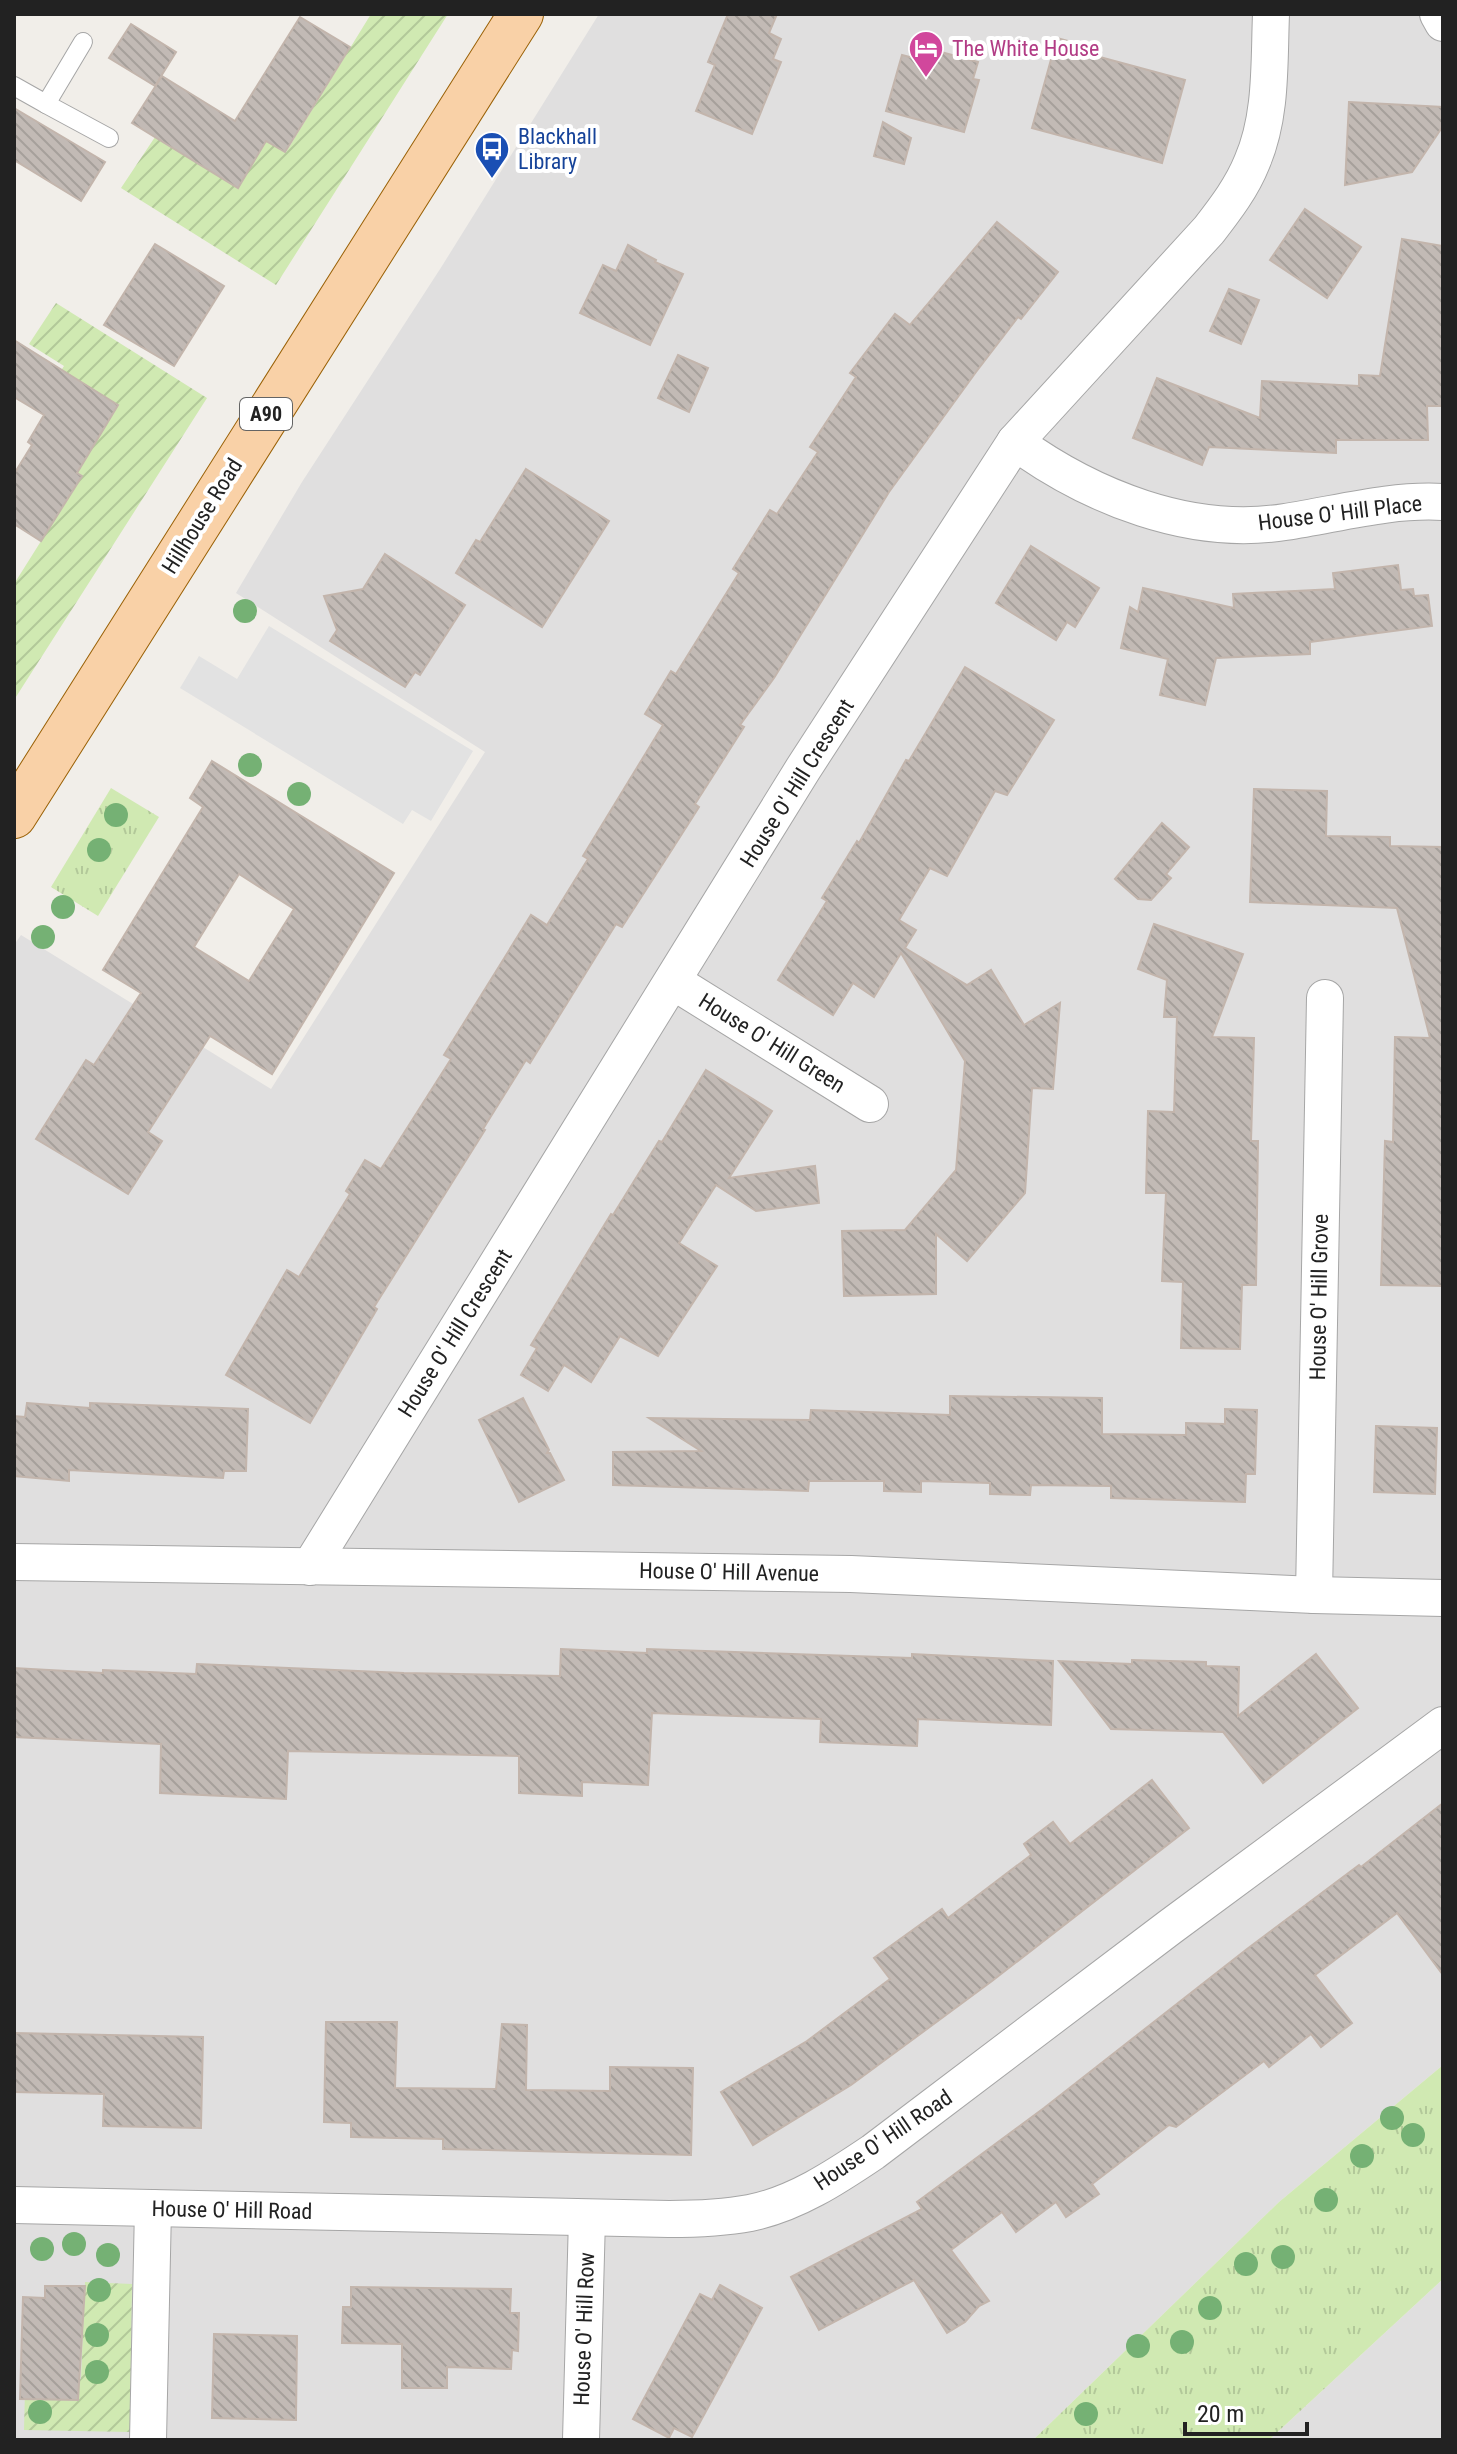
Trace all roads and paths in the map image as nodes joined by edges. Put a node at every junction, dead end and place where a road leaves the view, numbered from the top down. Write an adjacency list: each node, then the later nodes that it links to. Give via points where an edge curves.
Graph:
1 (521, 14): 11 (main road, Hillhouse Road / A90)
2 (1271, 14): 9 (street, House O' Hill Crescent, via 1264,124 1234,198)
3 (1438, 14): 4 (street)
4 (1443, 23)
5 (83, 42): 7 (lane)
6 (14, 86): 7 (lane)
7 (46, 104): 8 (lane)
8 (109, 138)
9 (1015, 442): 10 (street, House O' Hill Place, via 1105,494 1205,523 1282,522 1413,500); 12 (street, House O' Hill Crescent, via 803,769)
10 (1443, 502)
11 (14, 816)
12 (674, 982): 14 (street, House O' Hill Green); 16 (street, House O' Hill Crescent)
13 (1325, 998): 17 (street, House O' Hill Grove)
14 (870, 1104)
15 (14, 1562): 16 (street, House O' Hill Avenue)
16 (310, 1567): 17 (street, House O' Hill Avenue, via 851,1574)
17 (1314, 1595): 18 (street, House O' Hill Avenue)
18 (1443, 1598)
19 (1443, 1725): 22 (street, House O' Hill Road, via 829,2182 778,2203 714,2218)
20 (14, 2205): 21 (street, House O' Hill Road)
21 (153, 2208): 22 (street, House O' Hill Road); 23 (street)
22 (587, 2218): 24 (street, House O' Hill Row)
23 (148, 2440)
24 (581, 2440)

